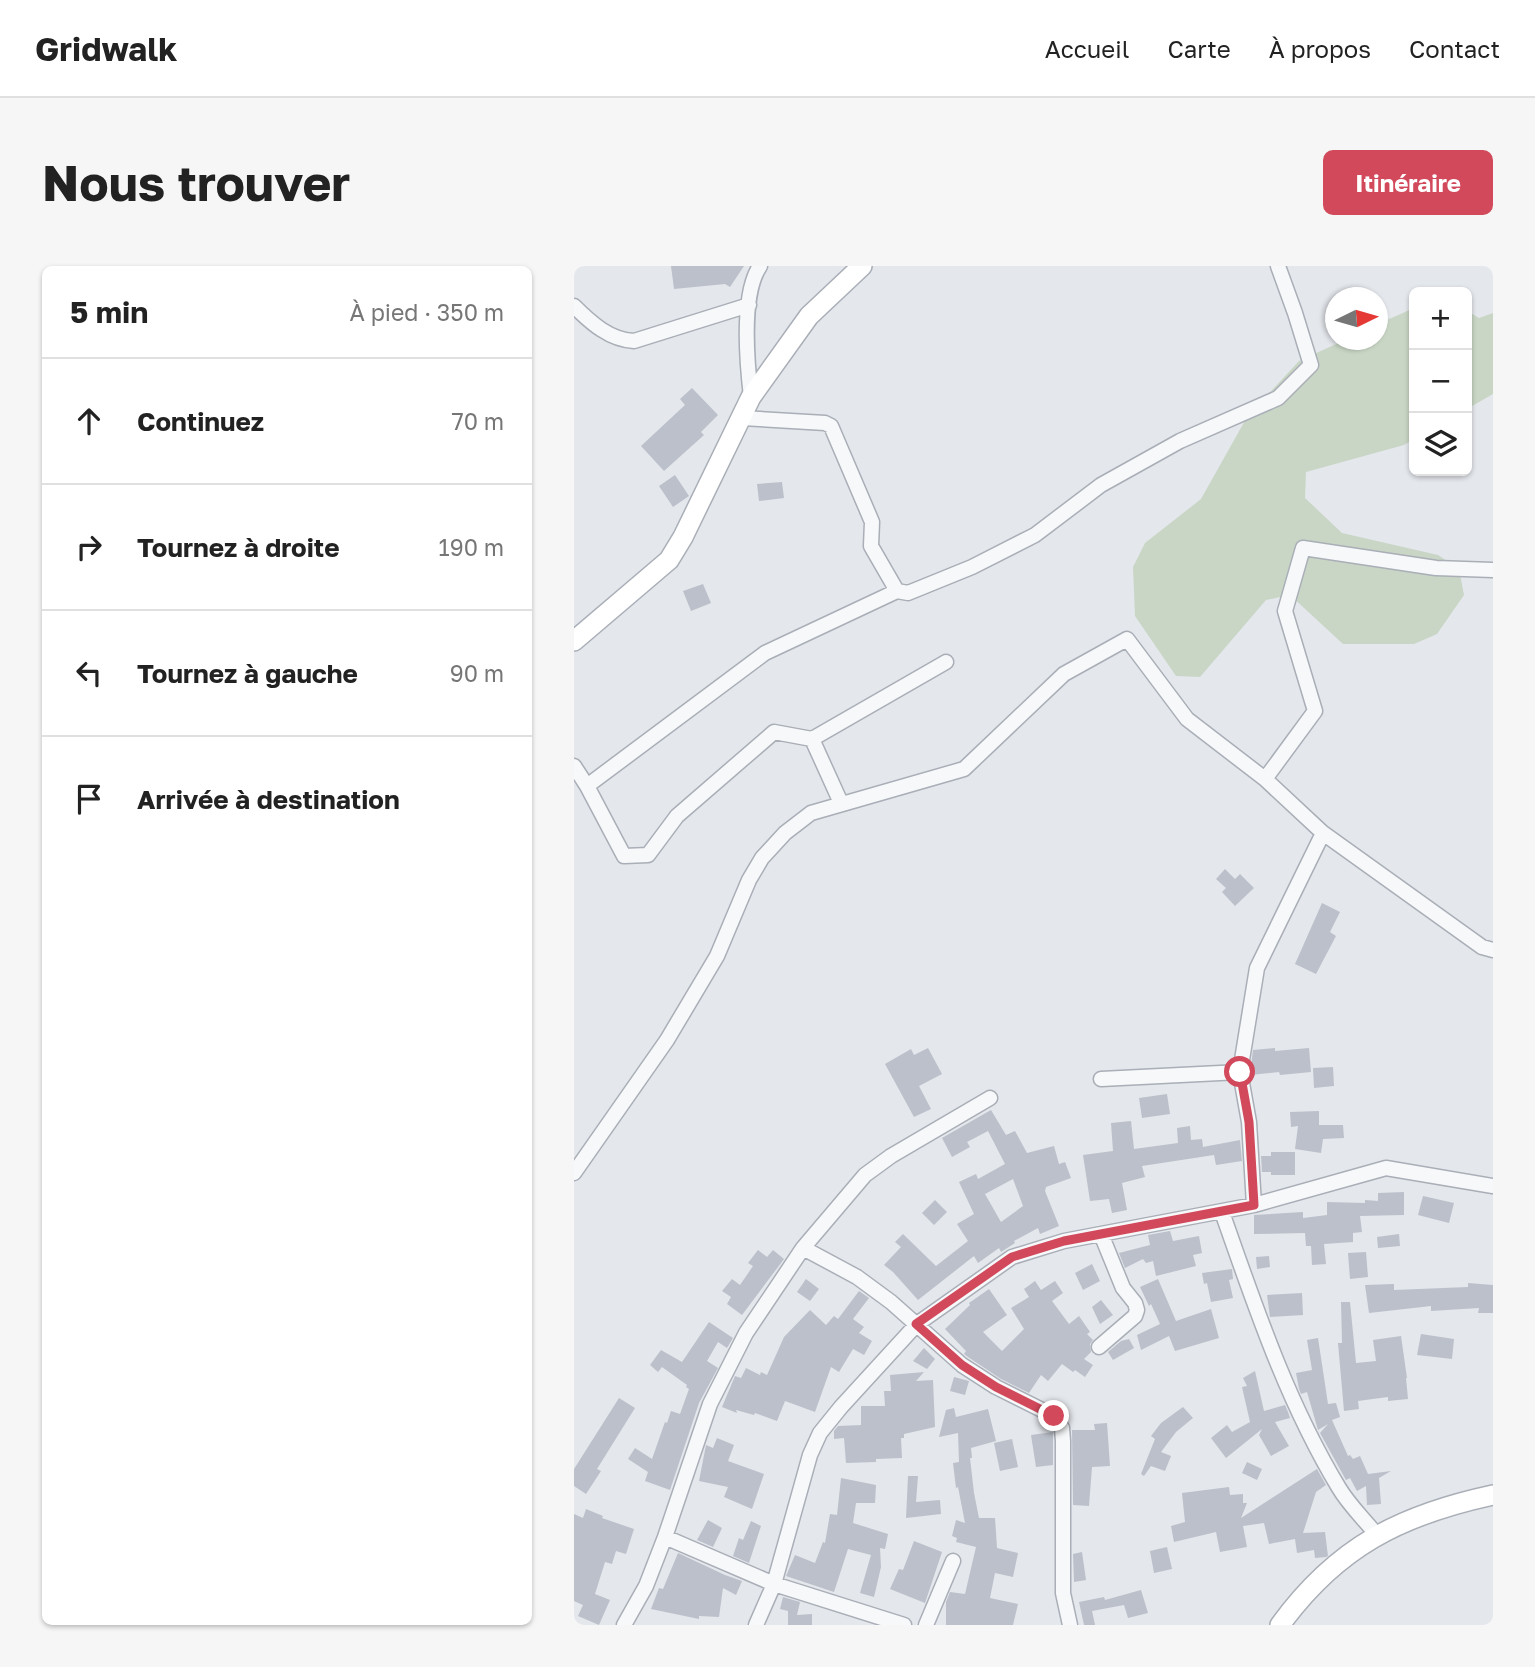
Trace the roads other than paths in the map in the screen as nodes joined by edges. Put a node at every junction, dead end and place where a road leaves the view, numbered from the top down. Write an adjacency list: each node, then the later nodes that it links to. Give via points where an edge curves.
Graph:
1 (760, 266): 4 (street, via 750,286)
2 (862, 266): 6 (street, via 809,316)
3 (1278, 266): 9 (street, via 1311,365 1278,398 1180,441 1101,485 1035,535 972,567 908,593)
4 (749, 305): 5 (street, via 634,341 620,341 604,332); 6 (street)
5 (574, 306)
6 (751, 397): 7 (street)
7 (742, 418): 9 (street, via 831,426 872,522 871,546); 10 (street, via 669,560)
8 (1493, 570): 14 (street, via 1436,568 1303,548 1285,611 1315,711)
9 (897, 591): 15 (street, via 765,653)
10 (574, 641)
11 (946, 662): 12 (street)
12 (812, 739): 15 (street, via 774,732 677,816 648,855 624,856); 16 (street)
13 (574, 766): 15 (street)
14 (1265, 779): 16 (street, via 1187,719 1127,639 1064,674 964,769); 17 (street)
15 (587, 786)
16 (841, 803): 22 (street, via 811,813 762,858 717,956 667,1040)
17 (1323, 833): 18 (street, via 1482,947); 19 (street, via 1256,968)
18 (1493, 950)
19 (1240, 1072): 20 (street); 24 (street, via 1249,1122)
20 (1101, 1079)
21 (990, 1098): 27 (street, via 865,1175)
22 (574, 1173)
23 (1493, 1186): 24 (street, via 1386,1168)
24 (1254, 1205): 25 (street)
25 (1222, 1212): 26 (street); 31 (street, via 1282,1376 1341,1490)
26 (1101, 1234): 28 (street, via 1012,1257); 29 (street, via 1137,1310)
27 (803, 1248): 28 (street, via 857,1277); 32 (street, via 746,1333 710,1404)
28 (916, 1324): 34 (street, via 820,1433); 39 (street, via 962,1365 1054,1416 1062,1428 1063,1593)
29 (1099, 1348)
30 (1493, 1494): 31 (street, via 1418,1515)
31 (1376, 1534): 40 (street, via 1311,1586)
32 (665, 1538): 34 (street); 35 (street)
33 (953, 1561): 38 (street)
34 (774, 1584): 36 (street); 37 (street)
35 (624, 1625)
36 (756, 1625)
37 (904, 1625)
38 (926, 1625)
39 (1070, 1625)
40 (1280, 1625)

